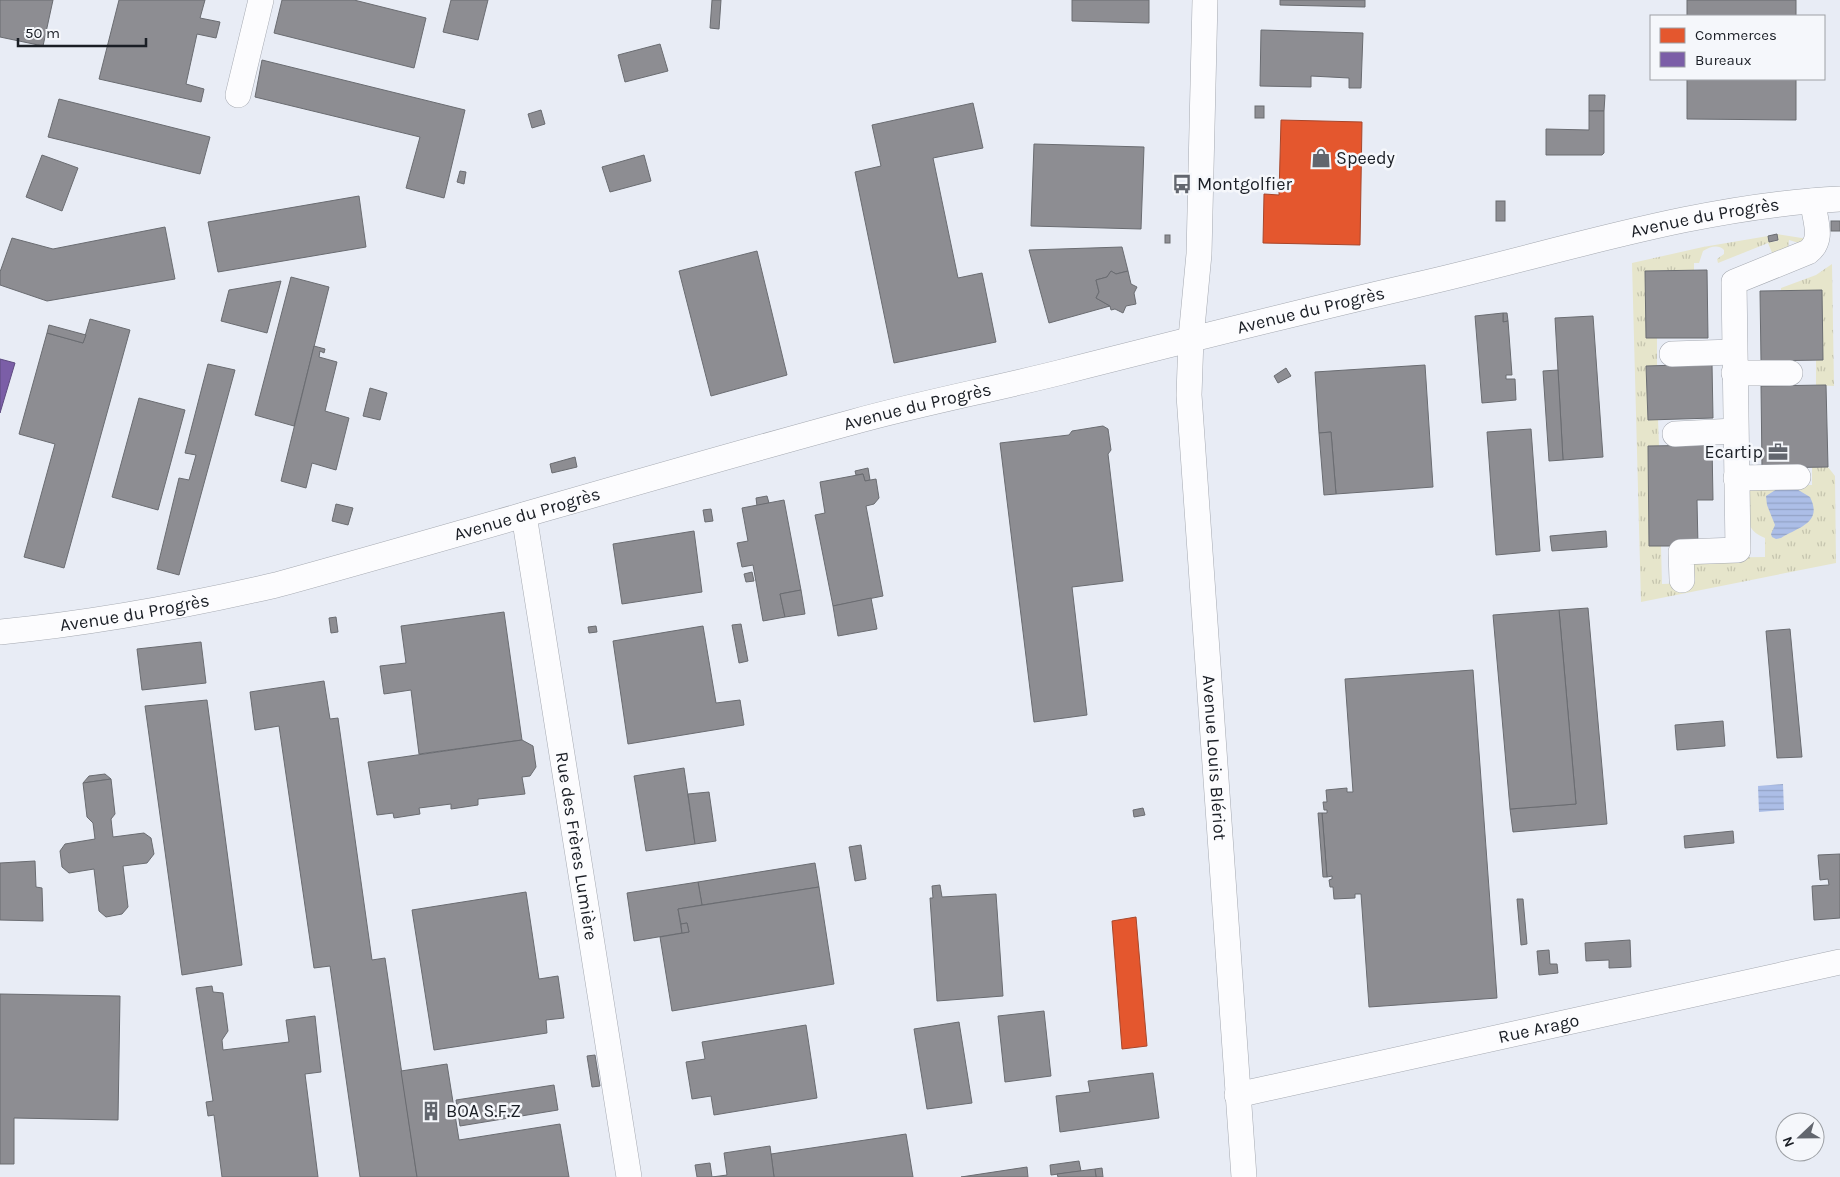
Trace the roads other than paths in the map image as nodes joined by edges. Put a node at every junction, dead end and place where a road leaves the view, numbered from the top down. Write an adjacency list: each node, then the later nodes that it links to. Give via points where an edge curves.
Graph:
1 (261, 0): 3 (street)
2 (1205, 0): 6 (street, Avenue Louis Blériot, via 1199,254)
3 (238, 95)
4 (1840, 199): 5 (street, Avenue du Progrès)
5 (1813, 201): 6 (street, Avenue du Progrès, via 1706,215); 8 (street, via 1818,235 1814,248 1734,282)
6 (1191, 338): 14 (street, Avenue du Progrès, via 1056,374 858,420); 18 (street, Avenue Louis Blériot, via 1189,395)
7 (1672, 354): 8 (street)
8 (1734, 362): 9 (street); 10 (street)
9 (1790, 373)
10 (1735, 432): 11 (street); 13 (street)
11 (1675, 434)
12 (1798, 477): 13 (street)
13 (1736, 478): 15 (street, via 1738,550 1682,552)
14 (524, 515): 16 (street, Avenue du Progrès, via 220,598 110,619); 19 (street, Rue des Frères Lumière)
15 (1682, 580)
16 (0, 632)
17 (1840, 962): 18 (street, Rue Arago)
18 (1237, 1095): 20 (street, Avenue Louis Blériot)
19 (629, 1177)
20 (1244, 1177)

